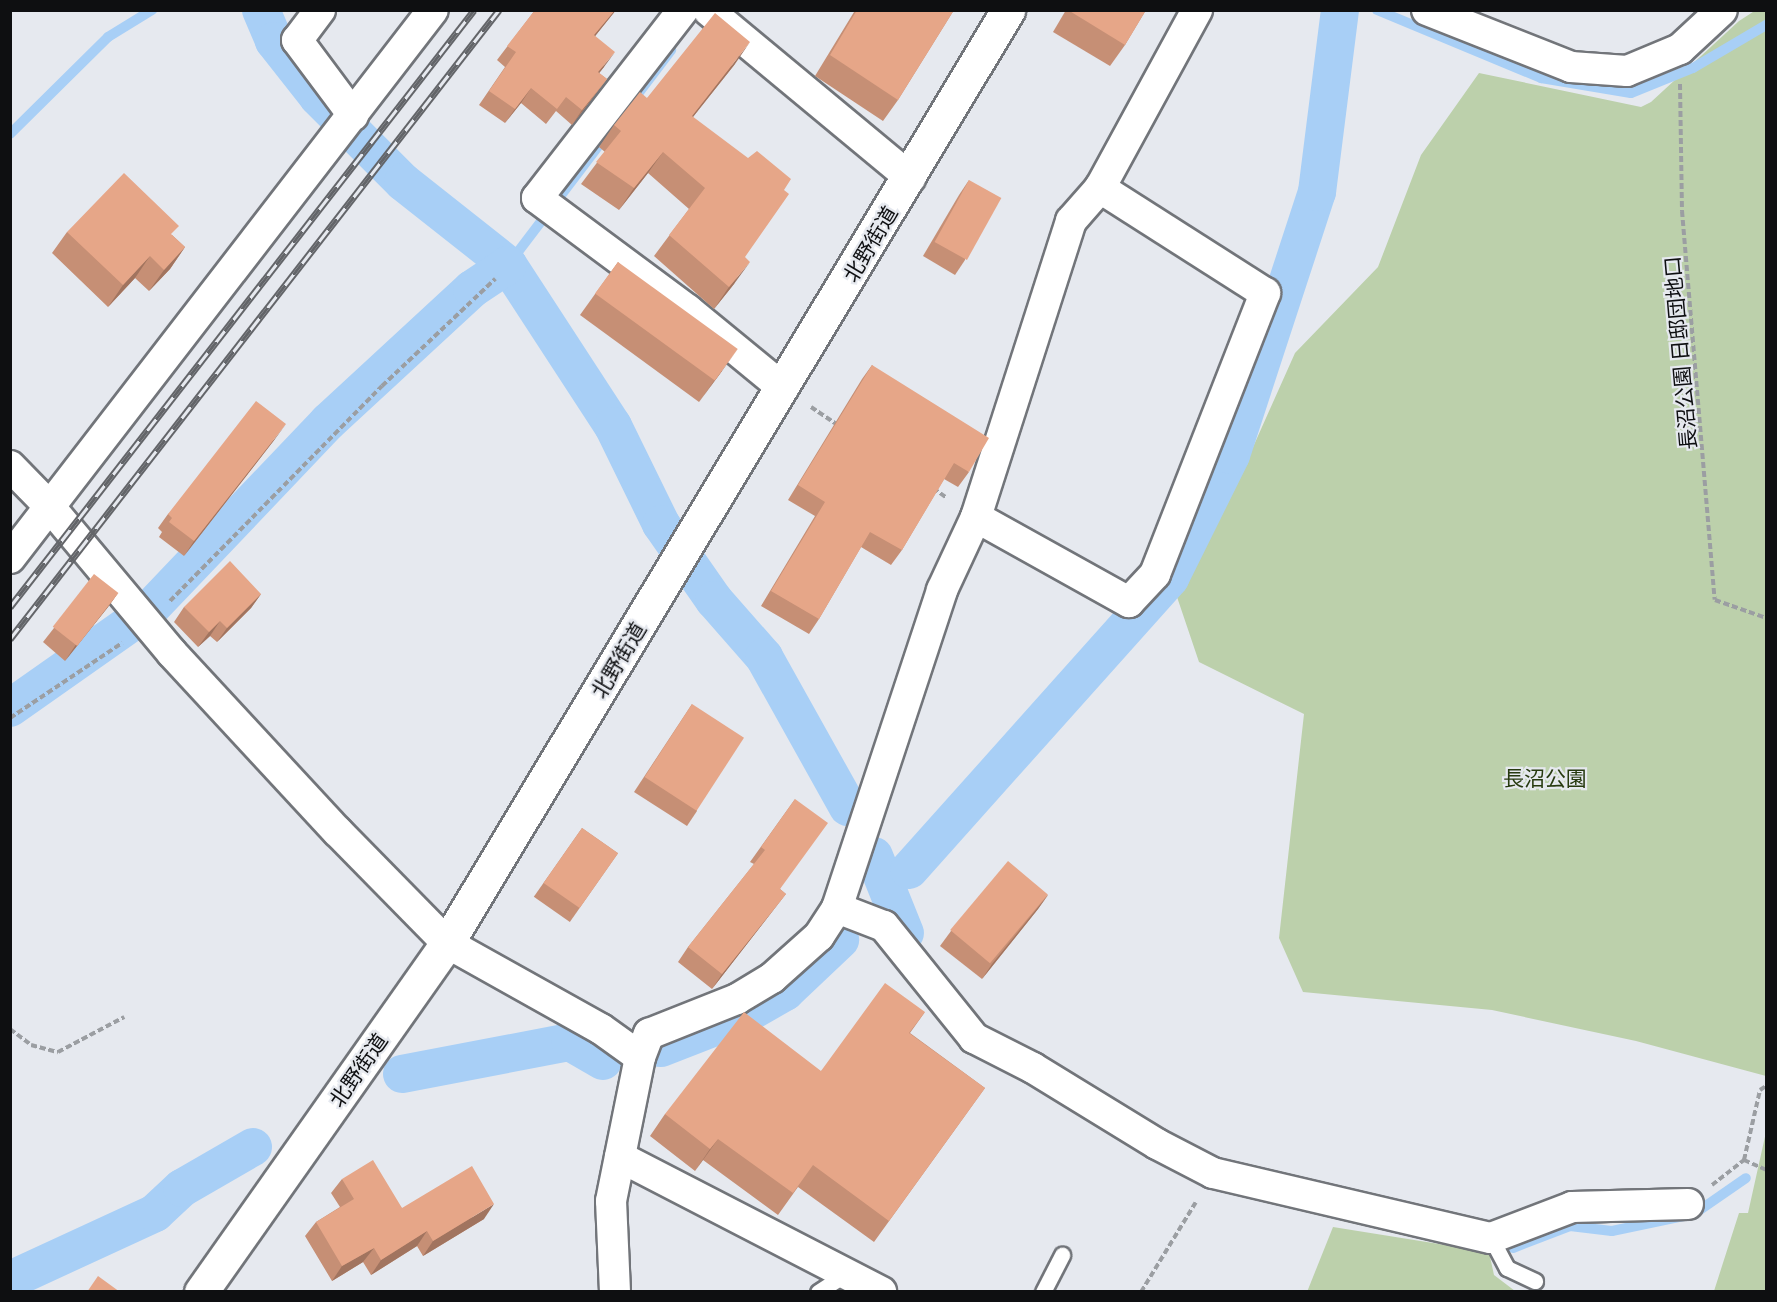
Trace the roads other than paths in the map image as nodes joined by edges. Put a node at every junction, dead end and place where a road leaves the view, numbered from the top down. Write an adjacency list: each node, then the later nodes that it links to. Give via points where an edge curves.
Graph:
1 (320, 10): 9 (street, via 297,40)
2 (433, 10): 9 (street)
3 (682, 10): 12 (street, via 537,198 688,310)
4 (708, 10): 10 (street)
5 (1008, 10): 10 (main road, 北野街道)
6 (1197, 10): 11 (street)
7 (1427, 10): 8 (street, via 1571,67 1628,71 1680,48)
8 (1722, 10)
9 (353, 115): 14 (street)
10 (910, 178): 12 (main road, 北野街道)
11 (1100, 188): 15 (street, via 1071,221); 15 (street, via 1265,293 1155,574 1129,602)
12 (783, 388): 18 (main road, 北野街道)
13 (10, 466): 14 (street)
14 (50, 507): 16 (street); 18 (street, via 147,626)
15 (976, 517): 17 (street, via 942,590)
16 (10, 558)
17 (837, 908): 19 (street, via 819,936 772,978 737,999 649,1034); 22 (street, via 884,926 974,1038 1213,1173 1377,1218)
18 (447, 943): 19 (street, via 600,1029); 26 (main road, 北野街道)
19 (640, 1057): 20 (street)
20 (620, 1156): 24 (street); 27 (street, via 611,1201)
21 (1688, 1204): 22 (street, via 1572,1208)
22 (1491, 1238): 25 (lane, via 1507,1268)
23 (1062, 1255): 30 (lane)
24 (846, 1274): 28 (lane); 29 (street)
25 (1535, 1281)
26 (201, 1292)
27 (615, 1292)
28 (818, 1292)
29 (881, 1292)
30 (1042, 1292)

